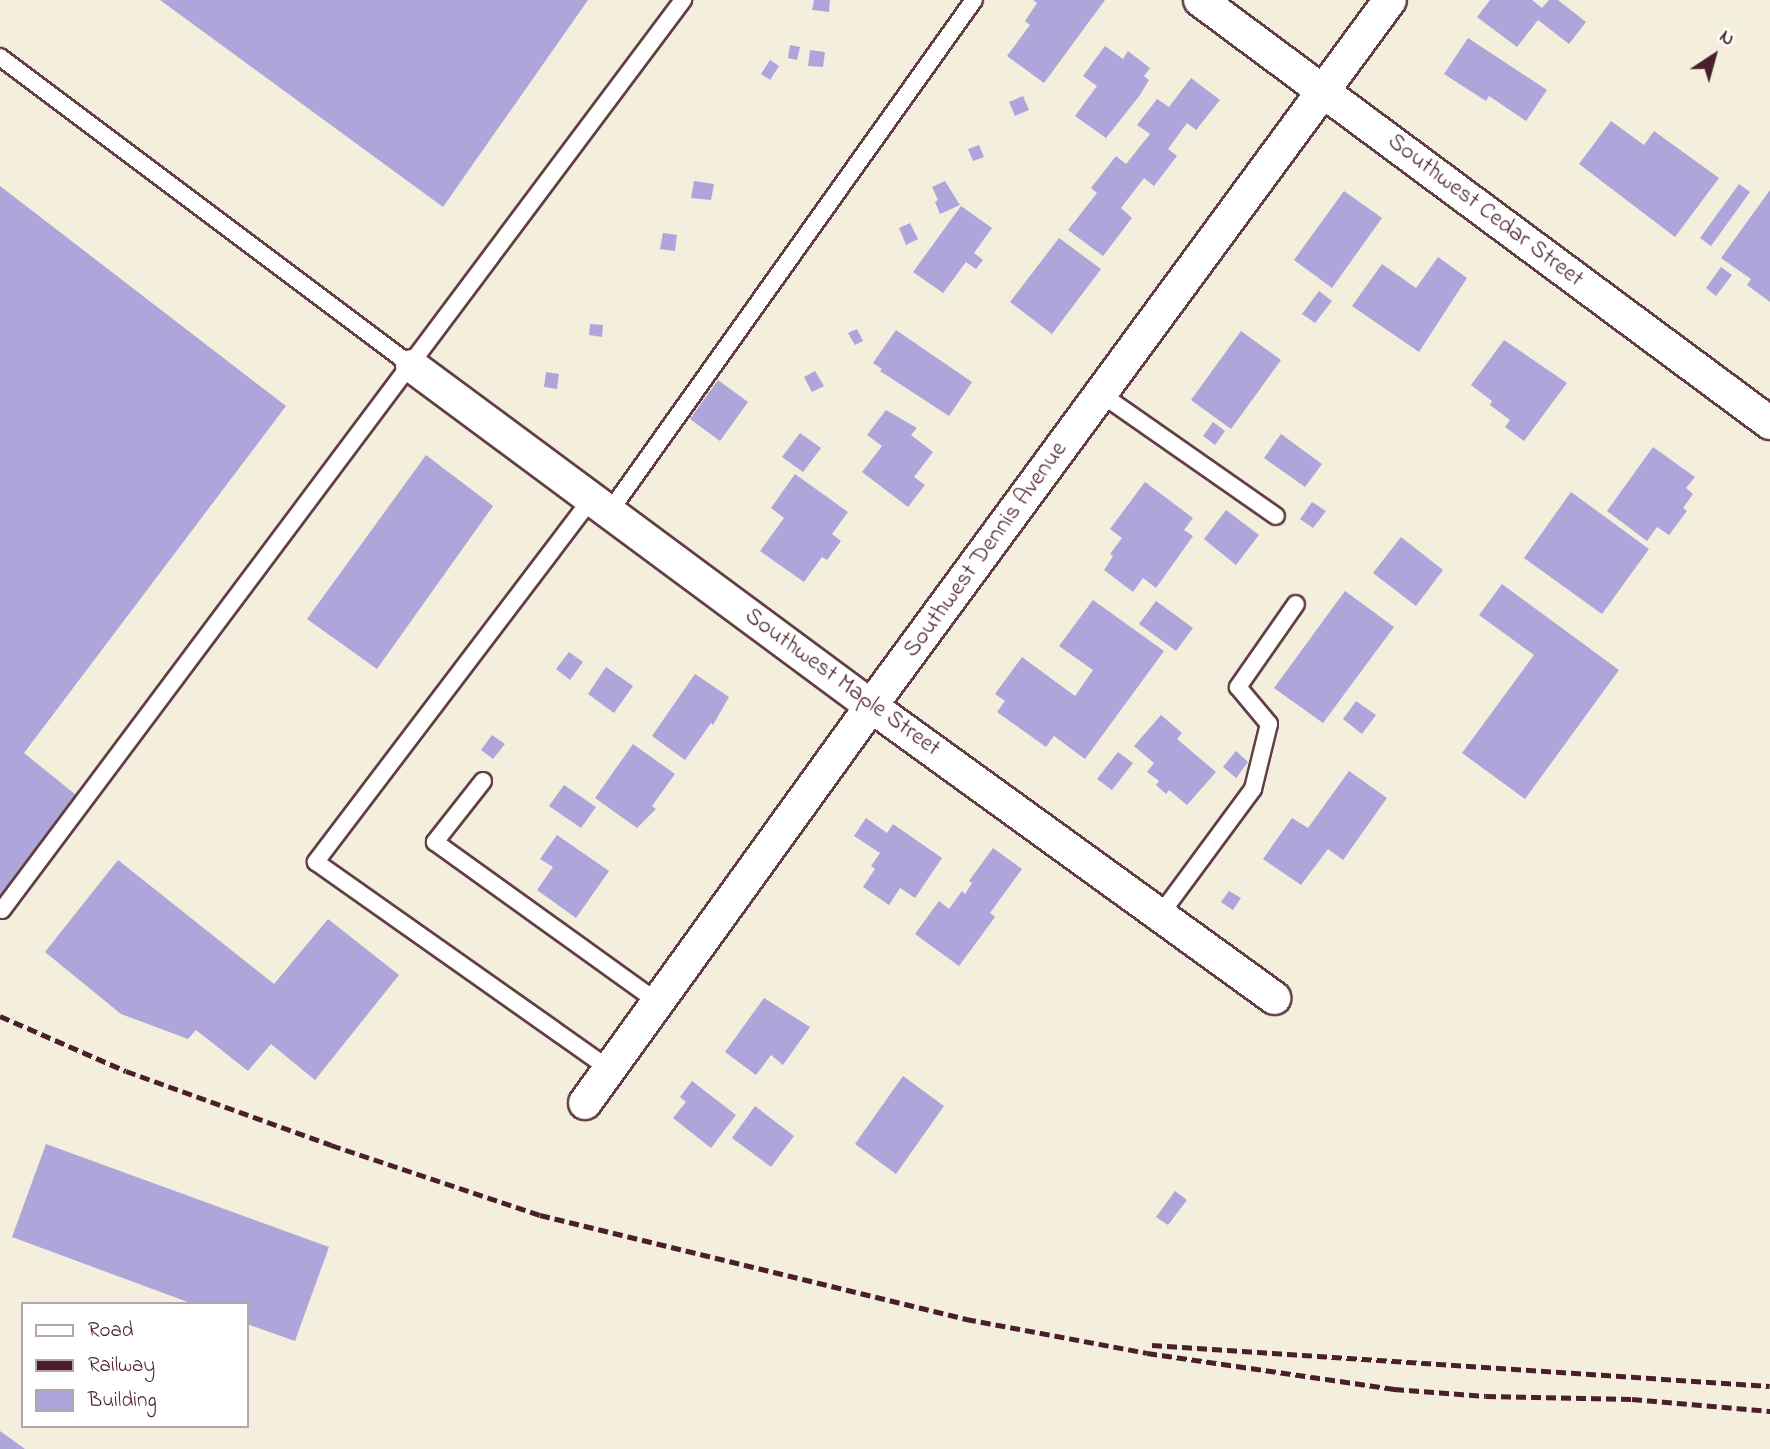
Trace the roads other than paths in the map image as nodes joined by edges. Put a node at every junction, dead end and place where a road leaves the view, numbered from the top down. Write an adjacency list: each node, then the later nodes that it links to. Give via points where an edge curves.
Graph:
1 (683, 0): 7 (lane)
2 (974, 0): 10 (lane)
3 (1200, 0): 6 (street, Southwest Cedar Street)
4 (1390, 0): 6 (street, Southwest Dennis Avenue)
5 (0, 57): 7 (lane)
6 (1324, 91): 8 (street, Southwest Dennis Avenue); 9 (street, Southwest Cedar Street)
7 (412, 366): 10 (street, Southwest Maple Street); 15 (lane)
8 (1101, 394): 11 (lane); 13 (street, Southwest Dennis Avenue)
9 (1770, 423)
10 (601, 505): 13 (street, Southwest Maple Street); 19 (lane, via 316,862)
11 (1276, 516)
12 (1296, 604): 16 (lane, via 1238,687 1269,724 1253,789)
13 (871, 706): 16 (street, Southwest Maple Street); 18 (street, Southwest Dennis Avenue)
14 (483, 781): 18 (lane, via 435,842)
15 (2, 910)
16 (1160, 915): 17 (street, Southwest Maple Street)
17 (1274, 998)
18 (658, 1002): 19 (street, Southwest Dennis Avenue)
19 (609, 1069): 20 (street, Southwest Dennis Avenue)
20 (585, 1103)

